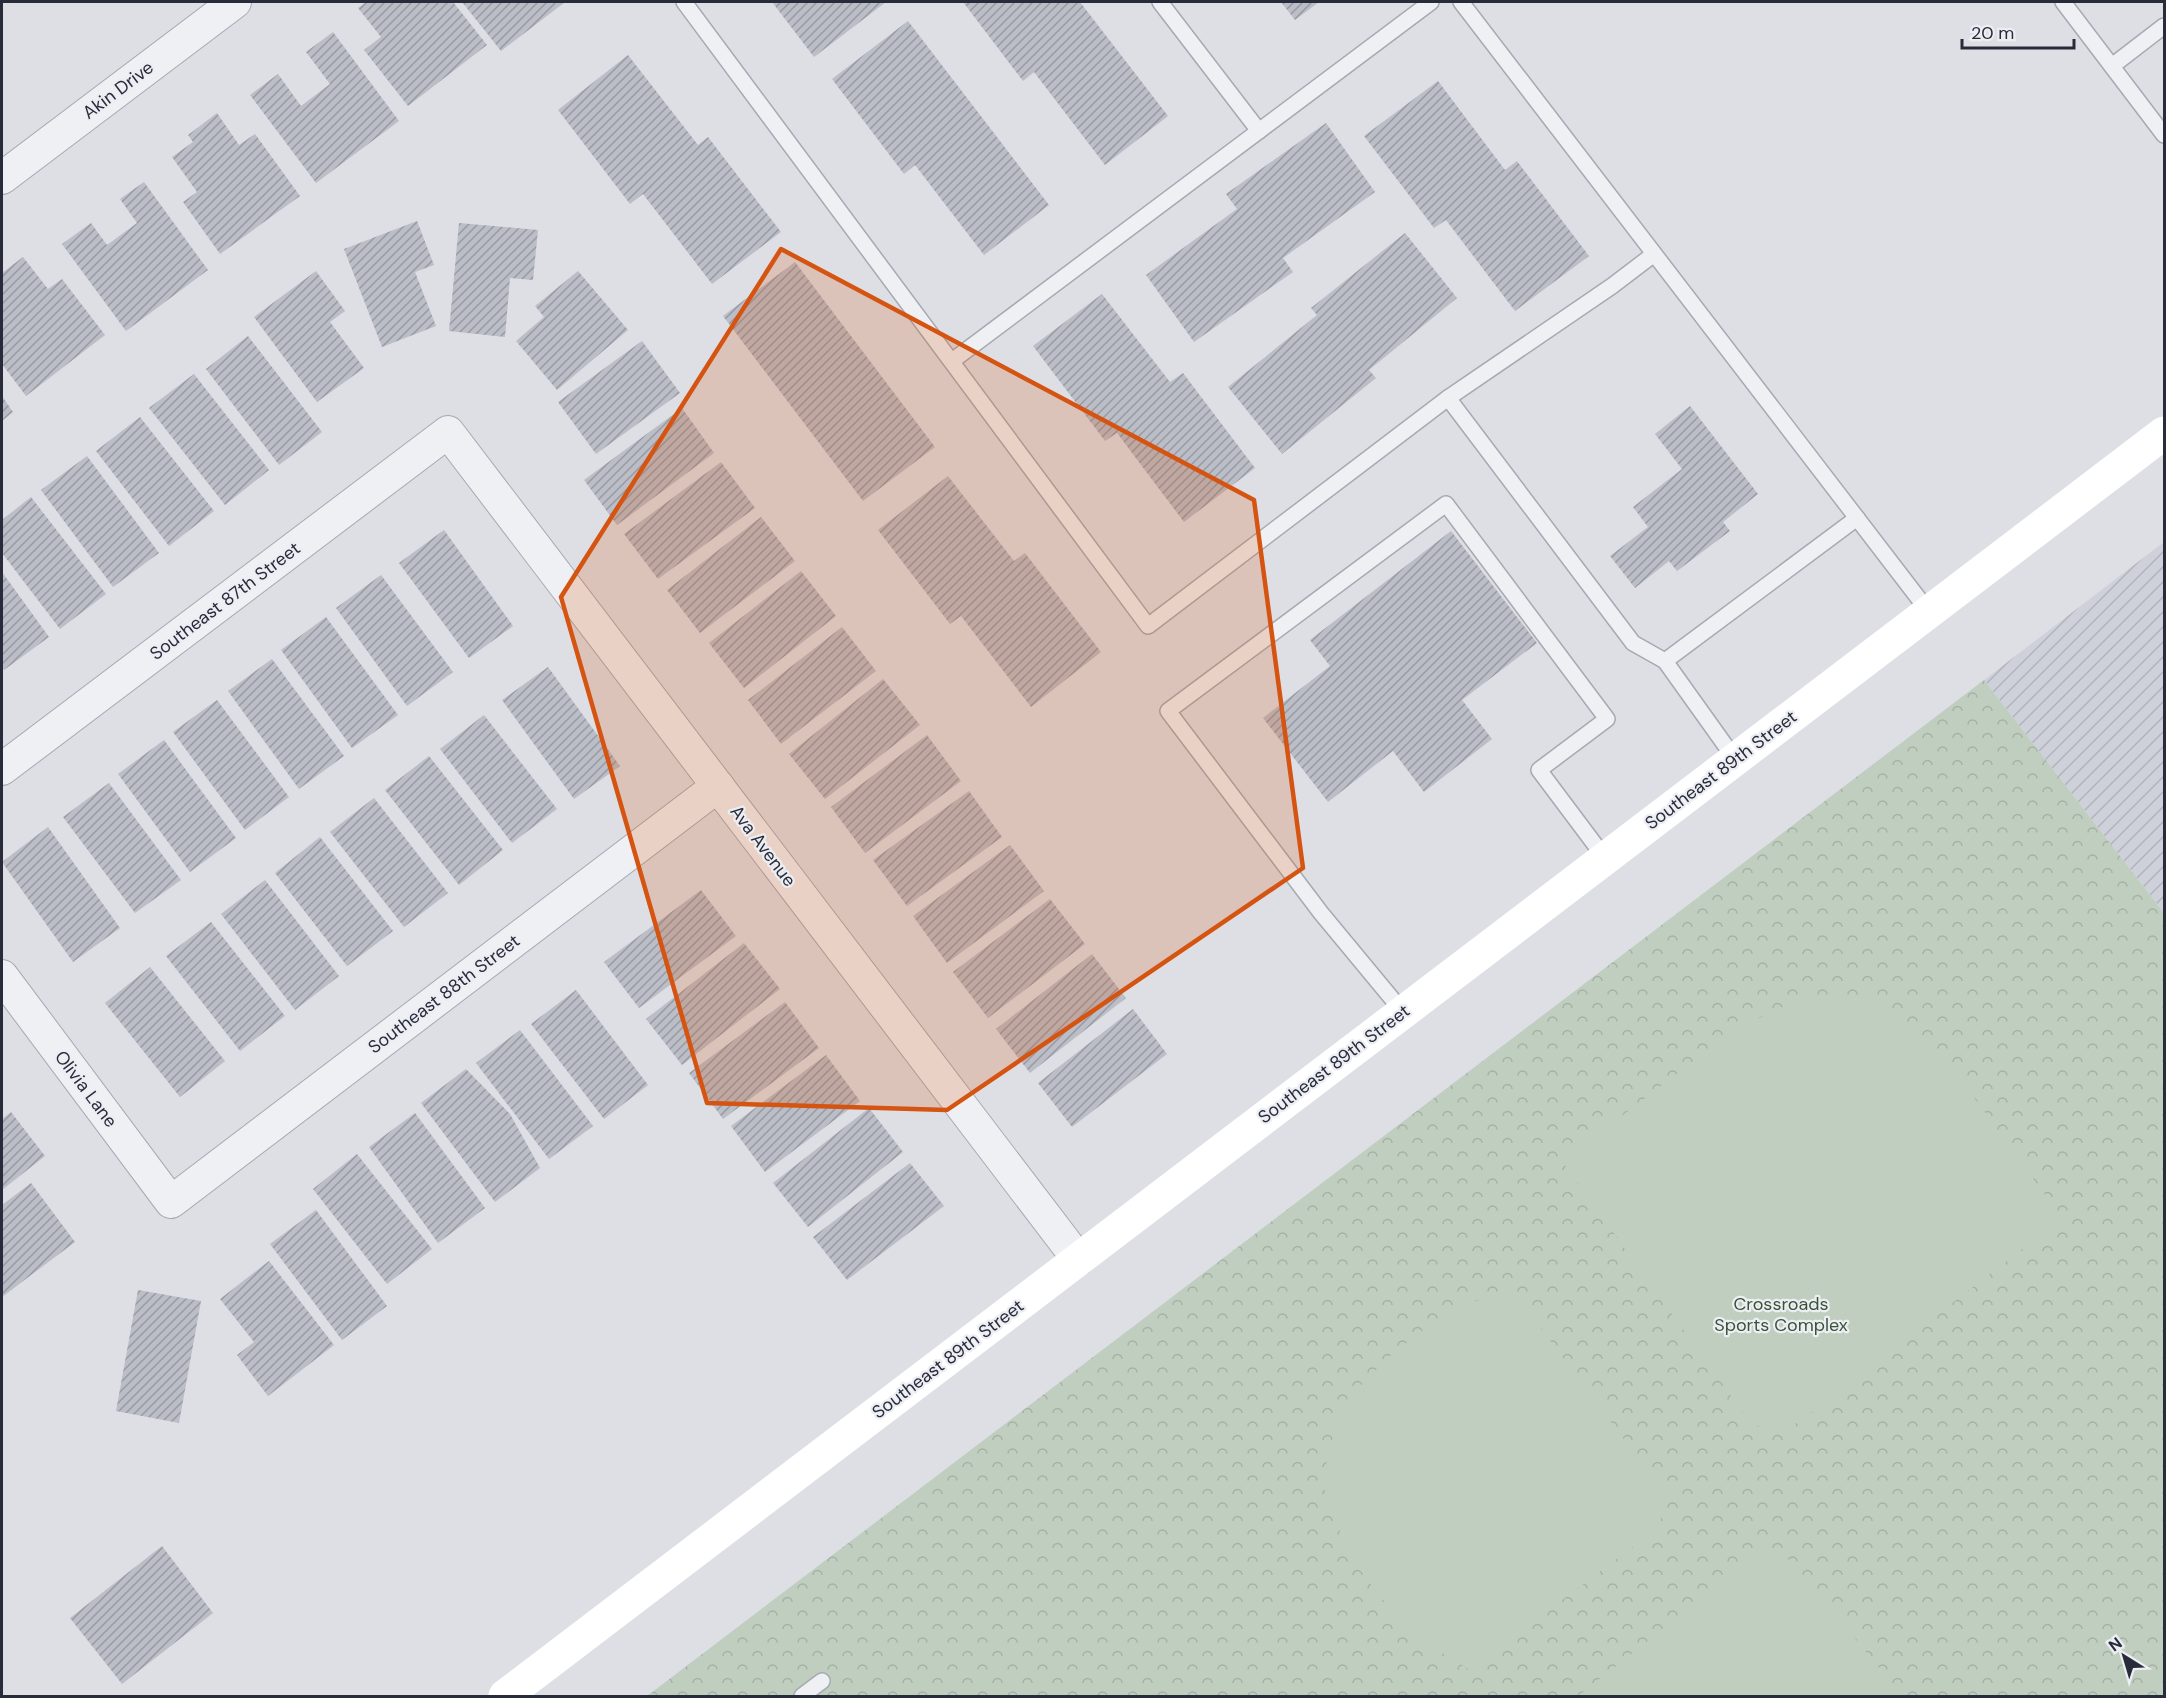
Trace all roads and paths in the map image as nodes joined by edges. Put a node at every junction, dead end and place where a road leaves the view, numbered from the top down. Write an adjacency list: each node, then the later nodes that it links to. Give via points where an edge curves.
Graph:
1 (235, 2): 11 (street, Akin Drive)
2 (684, 2): 13 (lane)
3 (1160, 2): 9 (lane)
4 (1431, 2): 9 (lane)
5 (1461, 2): 12 (lane)
6 (2063, 2): 8 (lane)
7 (2164, 26): 8 (lane)
8 (2112, 66): 10 (lane)
9 (1258, 131): 13 (lane)
10 (2164, 135)
11 (2, 178)
12 (1654, 254): 14 (lane); 17 (lane)
13 (952, 361): 14 (lane, via 1148,626)
14 (1448, 398): 19 (lane, via 1633,643)
15 (448, 432): 21 (street, Southeast 87th Street); 22 (street, Ava Avenue)
16 (2164, 433): 18 (main road, Southeast 89th Street)
17 (1857, 518): 18 (lane); 19 (lane)
18 (1929, 612): 20 (main road, Southeast 89th Street)
19 (1665, 661): 20 (lane)
20 (1735, 759): 23 (main road, Southeast 89th Street)
21 (2, 770)
22 (718, 786): 26 (street, Southeast 88th Street); 27 (street, Ava Avenue)
23 (1605, 858): 25 (main road, Southeast 89th Street); 25 (lane, via 1539,770 1607,719 1446,504 1168,711 1320,913)
24 (2, 976): 26 (street, Olivia Lane)
25 (1404, 1012): 27 (main road, Southeast 89th Street)
26 (171, 1202)
27 (1078, 1259): 29 (main road, Southeast 89th Street)
28 (822, 1681): 30 (lane)
29 (505, 1696)
30 (802, 1696)

